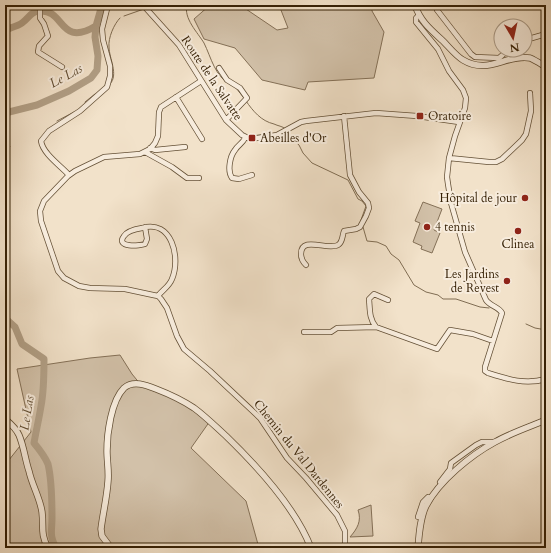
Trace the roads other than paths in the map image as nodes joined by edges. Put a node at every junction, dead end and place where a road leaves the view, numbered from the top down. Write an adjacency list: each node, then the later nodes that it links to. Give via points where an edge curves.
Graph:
1 (108, 5): 27 (street, via 102,29 110,66 107,86 80,111 41,140 42,146)
2 (143, 5): 15 (street, Route de la Salvatte, via 179,45)
3 (415, 5): 6 (street)
4 (436, 5): 9 (street, via 437,10 470,54 475,57)
5 (40, 6): 12 (street, via 40,18 48,36 40,44 38,52)
6 (419, 15): 11 (street, via 463,60 483,66); 20 (street, via 416,22 438,49 449,71 465,93 465,108)
7 (546, 34): 8 (street)
8 (533, 38)
9 (493, 58)
10 (499, 58): 11 (street)
11 (493, 65): 13 (street, via 510,59 531,58)
12 (62, 67)
13 (546, 67)
14 (219, 68): 19 (street, via 226,80 240,88 247,98)
15 (201, 81): 17 (street); 19 (street, Route de la Salvatte)
16 (530, 93): 26 (street, via 531,111 526,134 502,159 489,162)
17 (176, 97): 22 (street); 23 (street, via 160,108 159,133)
18 (344, 116): 20 (street, via 398,114); 21 (street, via 304,121 277,136); 31 (street, via 350,175 368,205 368,211 362,224 356,229 344,231 341,243 335,247 310,244 303,247 301,257)
19 (226, 120): 21 (street, Route de la Salvatte)
20 (459, 122): 26 (street)
21 (245, 138): 28 (street, via 234,150 230,174 236,179)
22 (202, 139)
23 (150, 148): 24 (street); 25 (street)
24 (185, 148)
25 (145, 152): 27 (street, via 104,158); 29 (street, via 188,178)
26 (449, 158): 36 (street, via 447,177 451,203 465,252 484,298 489,304 500,309 502,315)
27 (69, 175): 32 (street, via 44,201 40,211 42,225 59,273 84,287 125,289)
28 (252, 175)
29 (199, 178)
30 (145, 226): 30 (street, via 145,244 129,245 123,242 125,234); 32 (street, via 154,226 167,233 175,256 172,281)
31 (306, 265)
32 (158, 296): 46 (street, Chemin du Val Dardennes, via 167,308 184,349 260,418 290,462 337,515 345,531)
33 (388, 300): 34 (street, via 374,294 369,299 370,312)
34 (376, 327): 35 (street); 36 (street, via 436,349 450,330 474,334)
35 (304, 332)
36 (493, 341): 37 (street, via 485,367 486,372 516,381)
37 (546, 380)
38 (5, 420): 43 (street, via 13,426 22,442 43,520 42,536)
39 (546, 420): 40 (street)
40 (494, 442): 41 (street, via 456,471); 41 (street, via 482,442 452,463)
41 (430, 498): 42 (street, via 423,502); 47 (street, via 424,514)
42 (418, 518)
43 (48, 548)
44 (111, 548): 45 (street, via 102,536 101,529 109,481 107,448 110,421 118,395 126,387 136,384 175,397 216,426 266,480 294,516)
45 (311, 548)
46 (345, 548)
47 (418, 548)

